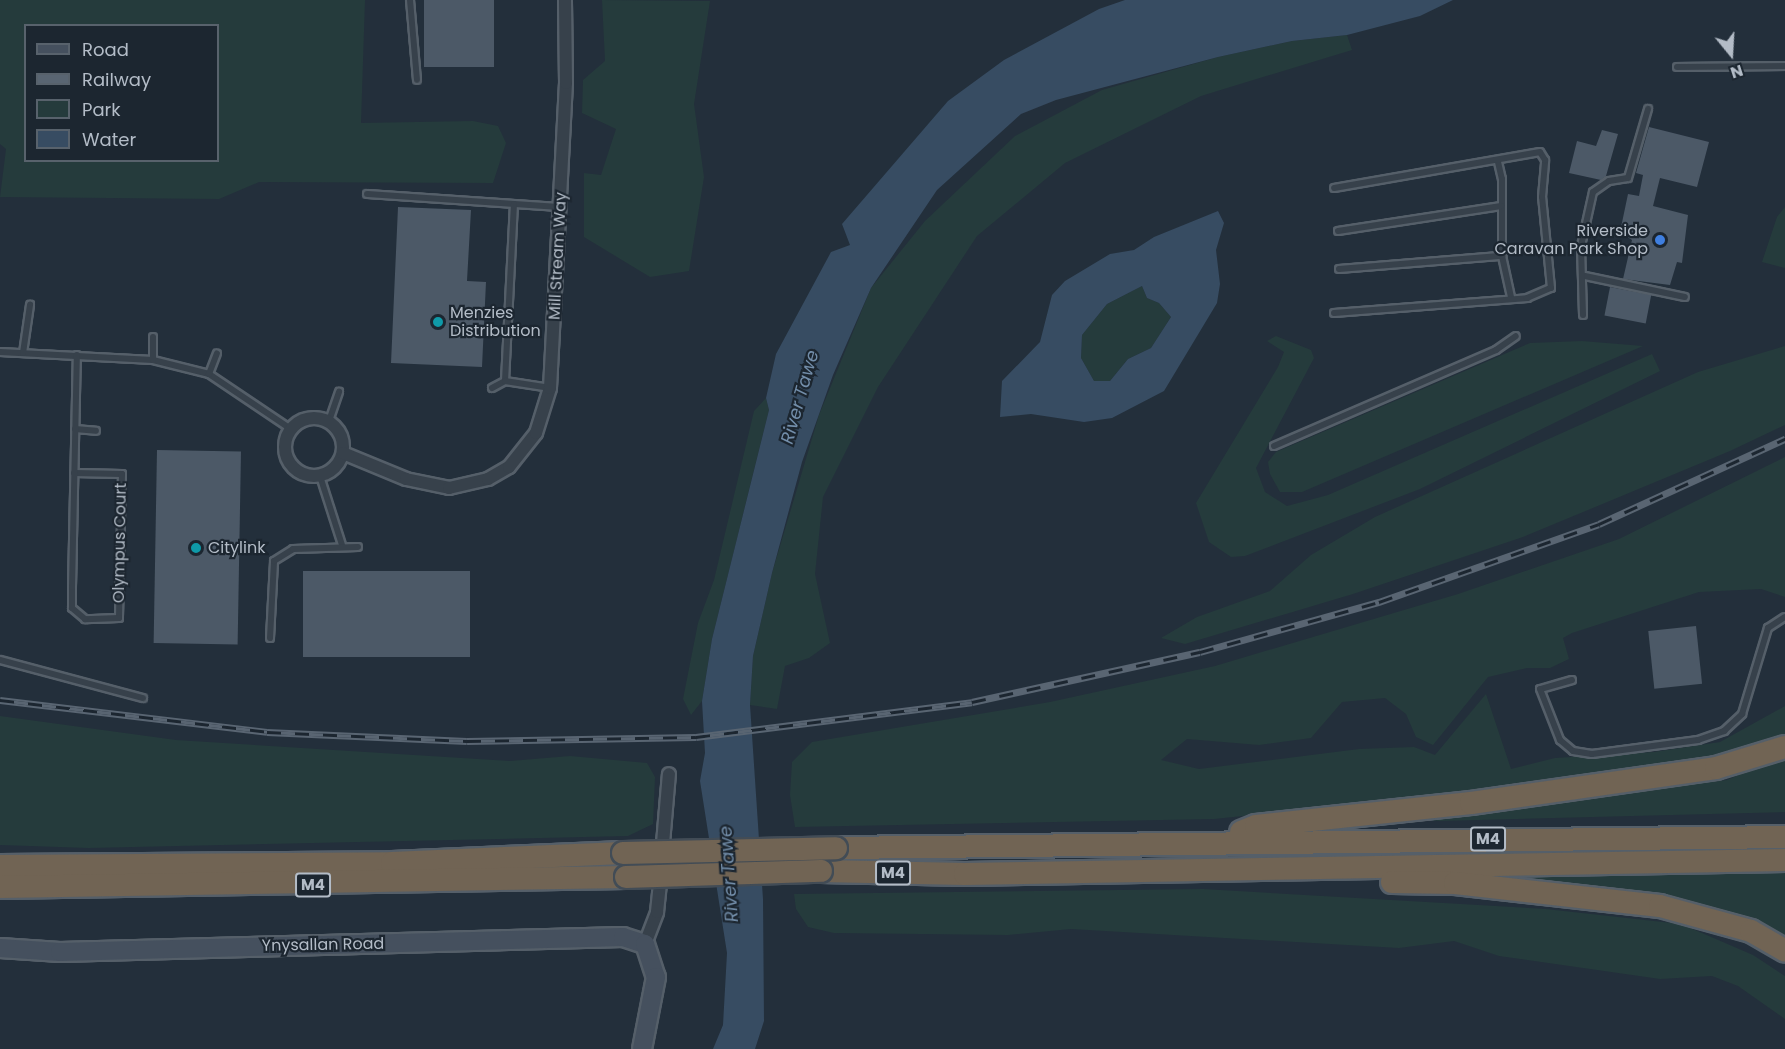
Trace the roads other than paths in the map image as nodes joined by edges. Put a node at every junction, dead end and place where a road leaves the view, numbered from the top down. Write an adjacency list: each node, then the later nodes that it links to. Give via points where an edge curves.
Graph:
1 (410, 0): 5 (lane)
2 (565, 0): 12 (street, Mill Stream Way)
3 (1785, 66): 4 (lane)
4 (1677, 67)
5 (417, 80)
6 (1648, 109): 16 (lane, via 1628,178 1609,181 1593,192 1581,246)
7 (1498, 162): 8 (lane); 11 (lane); 17 (lane, via 1527,151 1540,152 1545,160 1542,197 1551,288 1543,294)
8 (1334, 188)
9 (367, 194): 10 (lane)
10 (514, 204): 12 (lane); 30 (lane)
11 (1501, 206): 13 (lane); 14 (lane)
12 (560, 207): 32 (street, Mill Stream Way)
13 (1338, 231)
14 (1502, 256): 15 (lane); 17 (lane)
15 (1340, 268)
16 (1585, 276): 18 (lane); 21 (lane)
17 (1511, 297): 20 (lane)
18 (1685, 297)
19 (30, 305): 25 (lane)
20 (1334, 313)
21 (1583, 315)
22 (1516, 336): 38 (lane, via 1496,350)
23 (153, 337): 28 (lane)
24 (0, 352): 25 (lane)
25 (23, 353): 27 (lane)
26 (217, 353): 29 (lane)
27 (77, 355): 28 (lane); 35 (lane, Olympus Court)
28 (153, 360): 29 (lane)
29 (209, 374): 36 (lane)
30 (505, 381): 31 (lane); 32 (lane)
31 (492, 388)
32 (550, 388): 39 (street, Mill Stream Way, via 536,433 516,459 471,484 423,485)
33 (339, 392): 34 (lane)
34 (328, 421): 36 (street, via 308,418); 39 (street, via 341,435)
35 (75, 429): 37 (lane); 40 (lane, Olympus Court)
36 (291, 429): 41 (street, via 285,449 289,462 302,473)
37 (96, 431)
38 (1274, 446)
39 (343, 453): 41 (street, via 329,472)
40 (74, 473): 40 (lane, Olympus Court, via 122,474 119,618 85,619 72,608)
41 (320, 476): 42 (lane)
42 (342, 545): 43 (lane); 45 (lane, via 293,549 274,561)
43 (358, 548)
44 (1785, 617): 47 (lane, via 1768,628 1742,714 1724,731 1698,740 1592,754 1573,751 1560,740 1540,689)
45 (270, 638)
46 (0, 660): 48 (lane)
47 (1572, 680)
48 (143, 698)
49 (1785, 747): 52 (highway, M4, via 1716,768 1471,803 1256,826)
50 (669, 774): 57 (street, via 657,912)
51 (1785, 837): 52 (highway, M4)
52 (1220, 841): 54 (highway, M4, bridge, via 623,853 392,863)
53 (1785, 861): 55 (highway, M4)
54 (0, 866)
55 (1325, 868): 56 (highway, M4, bridge, via 965,874 821,871); 59 (highway, M4, via 1384,882 1455,883 1660,906 1751,931)
56 (0, 887)
57 (645, 944): 58 (street, Ynysallan Road, via 623,938 60,952); 60 (street, via 656,976)
58 (0, 948)
59 (1785, 951)
60 (642, 1049)

